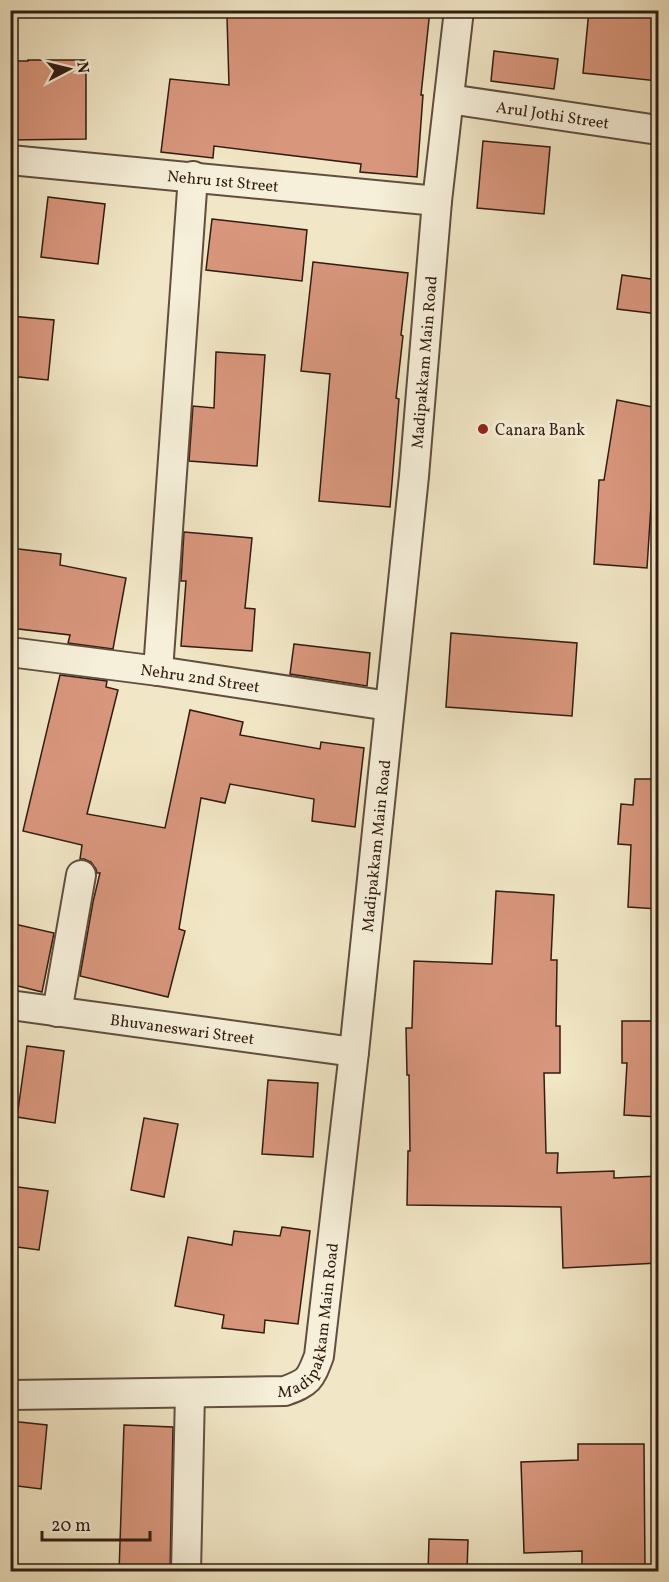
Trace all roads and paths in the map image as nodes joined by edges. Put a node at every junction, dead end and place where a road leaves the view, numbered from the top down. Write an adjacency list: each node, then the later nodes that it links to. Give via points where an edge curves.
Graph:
1 (459, 10): 2 (street, Madipakkam Main Road)
2 (449, 99): 3 (street, Arul Jothi Street); 6 (street, Madipakkam Main Road)
3 (658, 130)
4 (10, 160): 5 (street, Nehru 1st Street)
5 (193, 176): 6 (street, Nehru 1st Street); 8 (street)
6 (437, 201): 9 (street, Madipakkam Main Road, via 414,476)
7 (10, 652): 8 (street, Nehru 2nd Street)
8 (158, 671): 9 (street, Nehru 2nd Street)
9 (389, 706): 13 (street, Madipakkam Main Road)
10 (81, 875): 12 (street)
11 (10, 1005): 12 (street, Bhuvaneswari Street)
12 (57, 1012): 13 (street, Bhuvaneswari Street)
13 (354, 1052): 14 (street, Madipakkam Main Road, via 319,1356 313,1373 307,1382 285,1391)
14 (190, 1393): 15 (street, Madipakkam Main Road); 16 (street)
15 (10, 1395)
16 (186, 1572)

